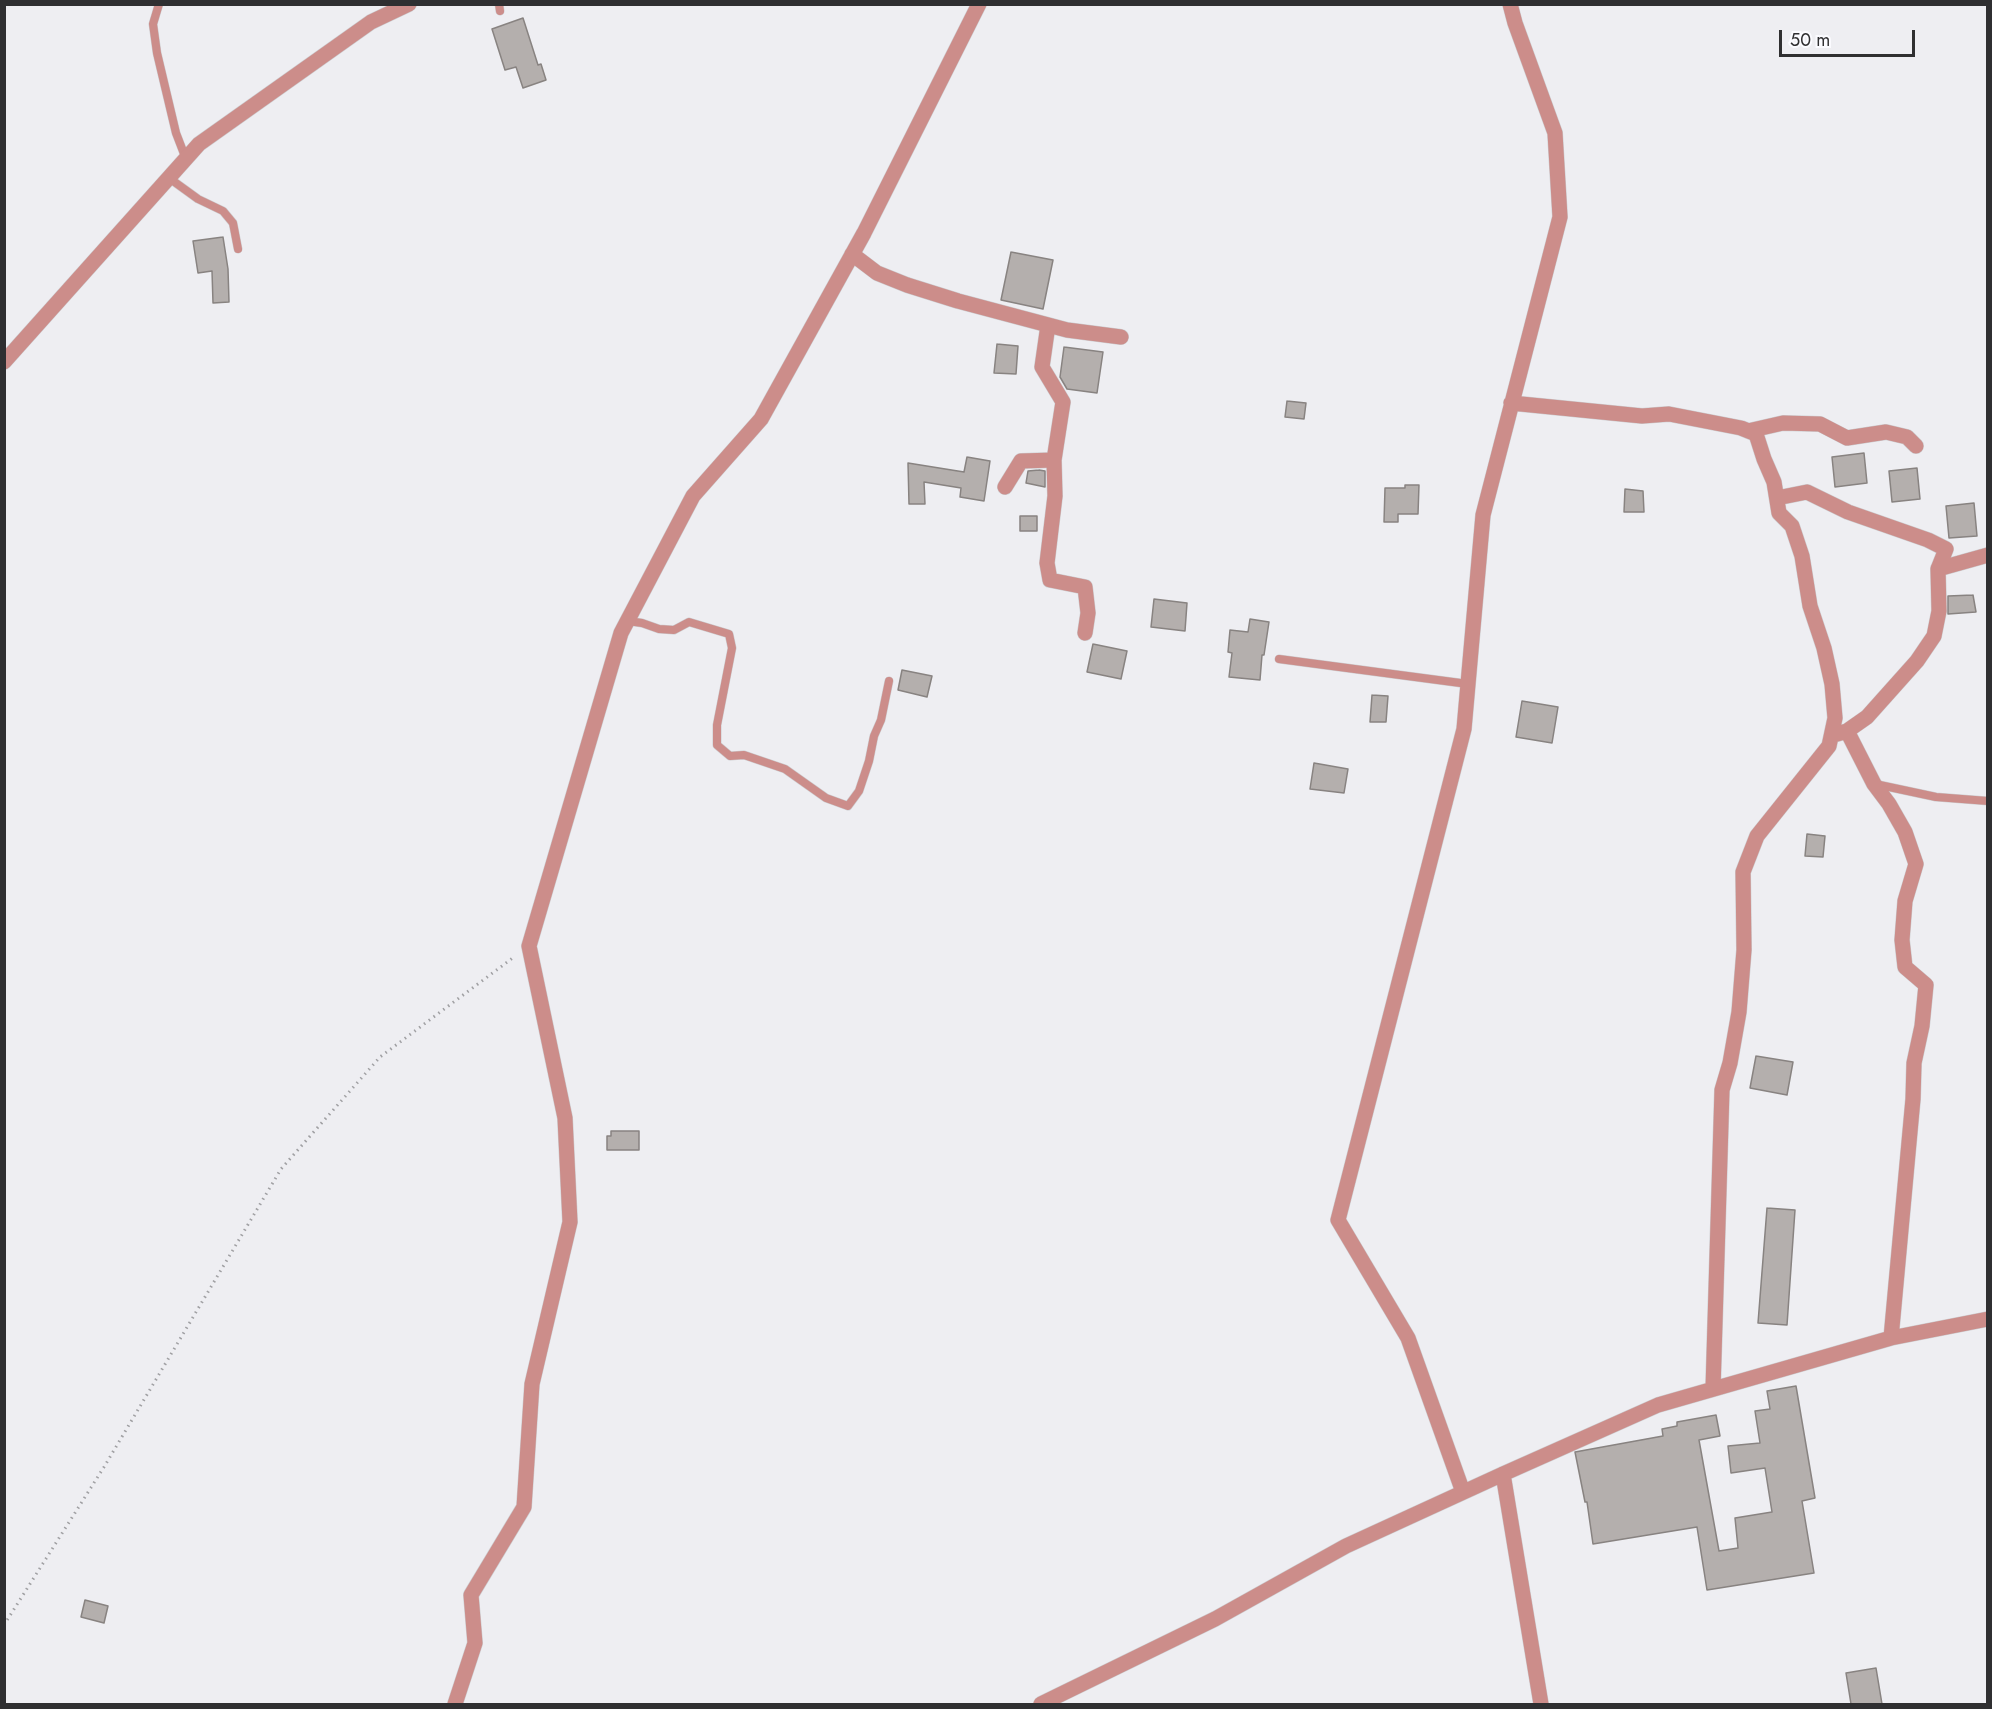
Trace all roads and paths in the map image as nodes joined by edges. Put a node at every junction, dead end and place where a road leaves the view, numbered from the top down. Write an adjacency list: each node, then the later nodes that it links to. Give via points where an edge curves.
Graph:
1 (159, 4): 6 (lane, via 153,24 157,53)
2 (409, 4): 5 (street)
3 (979, 4): 9 (street)
4 (1510, 4): 13 (street, via 1555,133 1560,217)
5 (393, 8): 6 (street, via 199,144)
6 (186, 159): 7 (street)
7 (168, 178): 8 (lane, via 223,211 233,223); 12 (street)
8 (238, 249)
9 (852, 254): 10 (street, via 877,273 907,285); 21 (street, via 761,419 693,496)
10 (1048, 325): 11 (street); 16 (street, via 1042,367 1063,402)
11 (1121, 337)
12 (4, 362)
13 (1511, 403): 14 (street, via 1642,416 1669,414); 25 (street, via 1483,515)
14 (1748, 431): 15 (street, via 1783,423 1820,424 1847,438 1886,432 1907,437); 18 (street, via 1756,434)
15 (1916, 446)
16 (1054, 460): 17 (street, via 1021,461); 22 (street, via 1055,496 1047,563 1050,580 1085,587)
17 (1005, 487)
18 (1777, 498): 20 (street, via 1807,492 1848,512 1928,540 1946,549); 27 (street, via 1779,513 1792,526 1802,556 1810,606 1824,648 1835,717)
19 (1988, 555): 20 (street)
20 (1938, 569): 26 (street, via 1939,611 1934,636 1867,717)
21 (628, 621): 24 (lane, via 674,630 689,622 729,634 732,648 717,724 717,745 730,756 744,755 785,769 826,798 848,806 859,791); 30 (street, via 621,633)
22 (1085, 633)
23 (1279, 659): 25 (lane)
24 (890, 681)
25 (1468, 684): 35 (street, via 1464,729 1338,1220 1408,1338)
26 (1847, 731): 27 (street); 28 (street)
27 (1831, 735): 33 (street, via 1829,746 1757,836 1743,872 1744,950 1739,1012 1722,1090)
28 (1874, 784): 29 (lane, via 1936,797); 32 (street, via 1905,832 1916,864 1905,901 1903,949 1905,967 1926,985 1914,1063)
29 (1988, 801)
30 (529, 946): 36 (path, via 380,1057 281,1169 104,1467); 37 (street, via 565,1118 570,1222 532,1384 524,1507 471,1594 476,1643)
31 (1988, 1319): 32 (street)
32 (1891, 1338): 33 (street)
33 (1713, 1389): 34 (street, via 1658,1405)
34 (1503, 1474): 35 (street); 39 (street)
35 (1463, 1492): 38 (street, via 1346,1546 1215,1619)
36 (4, 1625)
37 (456, 1704)
38 (1041, 1704)
39 (1541, 1704)

